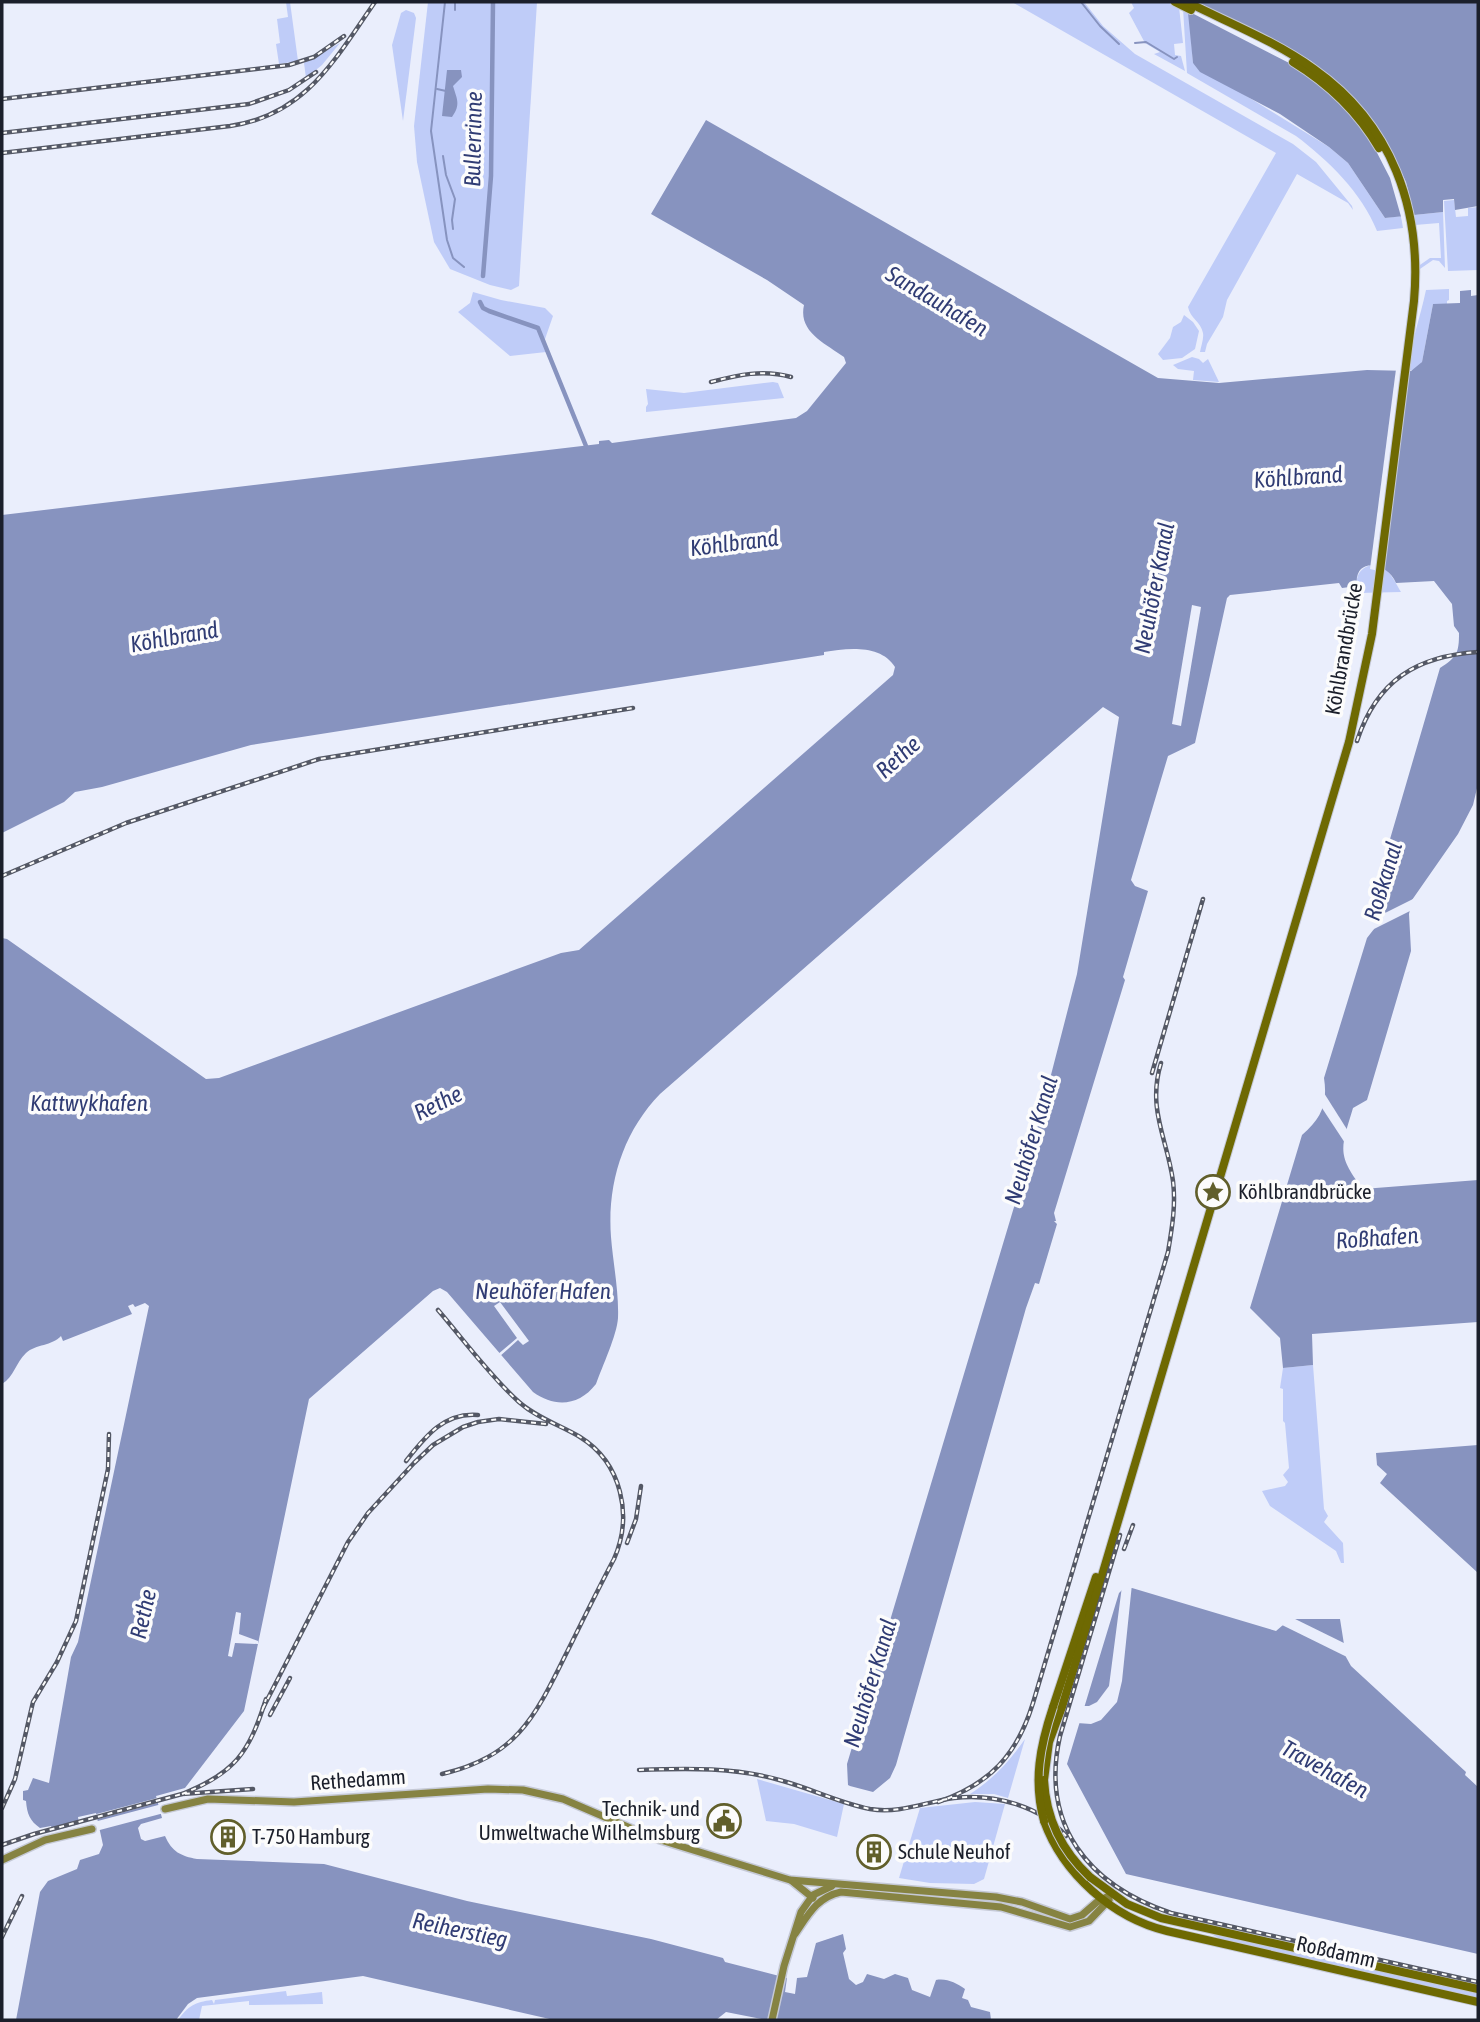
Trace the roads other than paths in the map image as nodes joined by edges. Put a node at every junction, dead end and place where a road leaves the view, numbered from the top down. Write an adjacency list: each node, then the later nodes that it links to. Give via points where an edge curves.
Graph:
1 (1175, 2): 9 (main road, Köhlbrandbrücke, bridge, via 1288,59 1320,80 1353,112 1378,146 1396,184 1408,229 1411,274 1367,633 1341,758 1041,1746 1038,1782 1044,1821 1061,1856)
2 (1187, 2): 11 (main road, Köhlbrandbrücke, bridge, via 1301,60 1359,109 1384,145 1401,182 1414,232 1416,274 1372,634 1349,743 1045,1757 1045,1798 1056,1833)
3 (164, 1809): 6 (main road, Rethedamm, via 208,1799 301,1802 523,1790 554,1796 651,1838)
4 (92, 1829): 5 (main road, via 39,1842)
5 (2, 1859)
6 (790, 1880): 7 (main road, Rethedamm); 10 (main road)
7 (806, 1883): 8 (main road, Rethedamm); 10 (main road)
8 (843, 1885): 10 (main road, via 826,1888); 15 (main road, Rethedamm, via 996,1896 1022,1902)
9 (1087, 1885): 11 (main road, Köhlbrandbrücke); 12 (main road)
10 (816, 1897): 15 (main road, via 849,1892 973,1903); 20 (main road, via 799,1916)
11 (1107, 1899): 12 (main road); 13 (main road, Köhlbrandbrücke); 14 (main road); 16 (main road, Köhlbrandbrücke)
12 (1088, 1909): 15 (main road)
13 (1120, 1912): 14 (main road); 17 (main road, Köhlbrandbrücke, via 1151,1927)
14 (1098, 1913): 15 (main road, via 1079,1926)
15 (1061, 1922)
16 (1188, 1924): 18 (main road, Roßdamm)
17 (1186, 1936): 19 (main road, Roßdamm)
18 (1478, 1989)
19 (1478, 2002)
20 (772, 2019)

